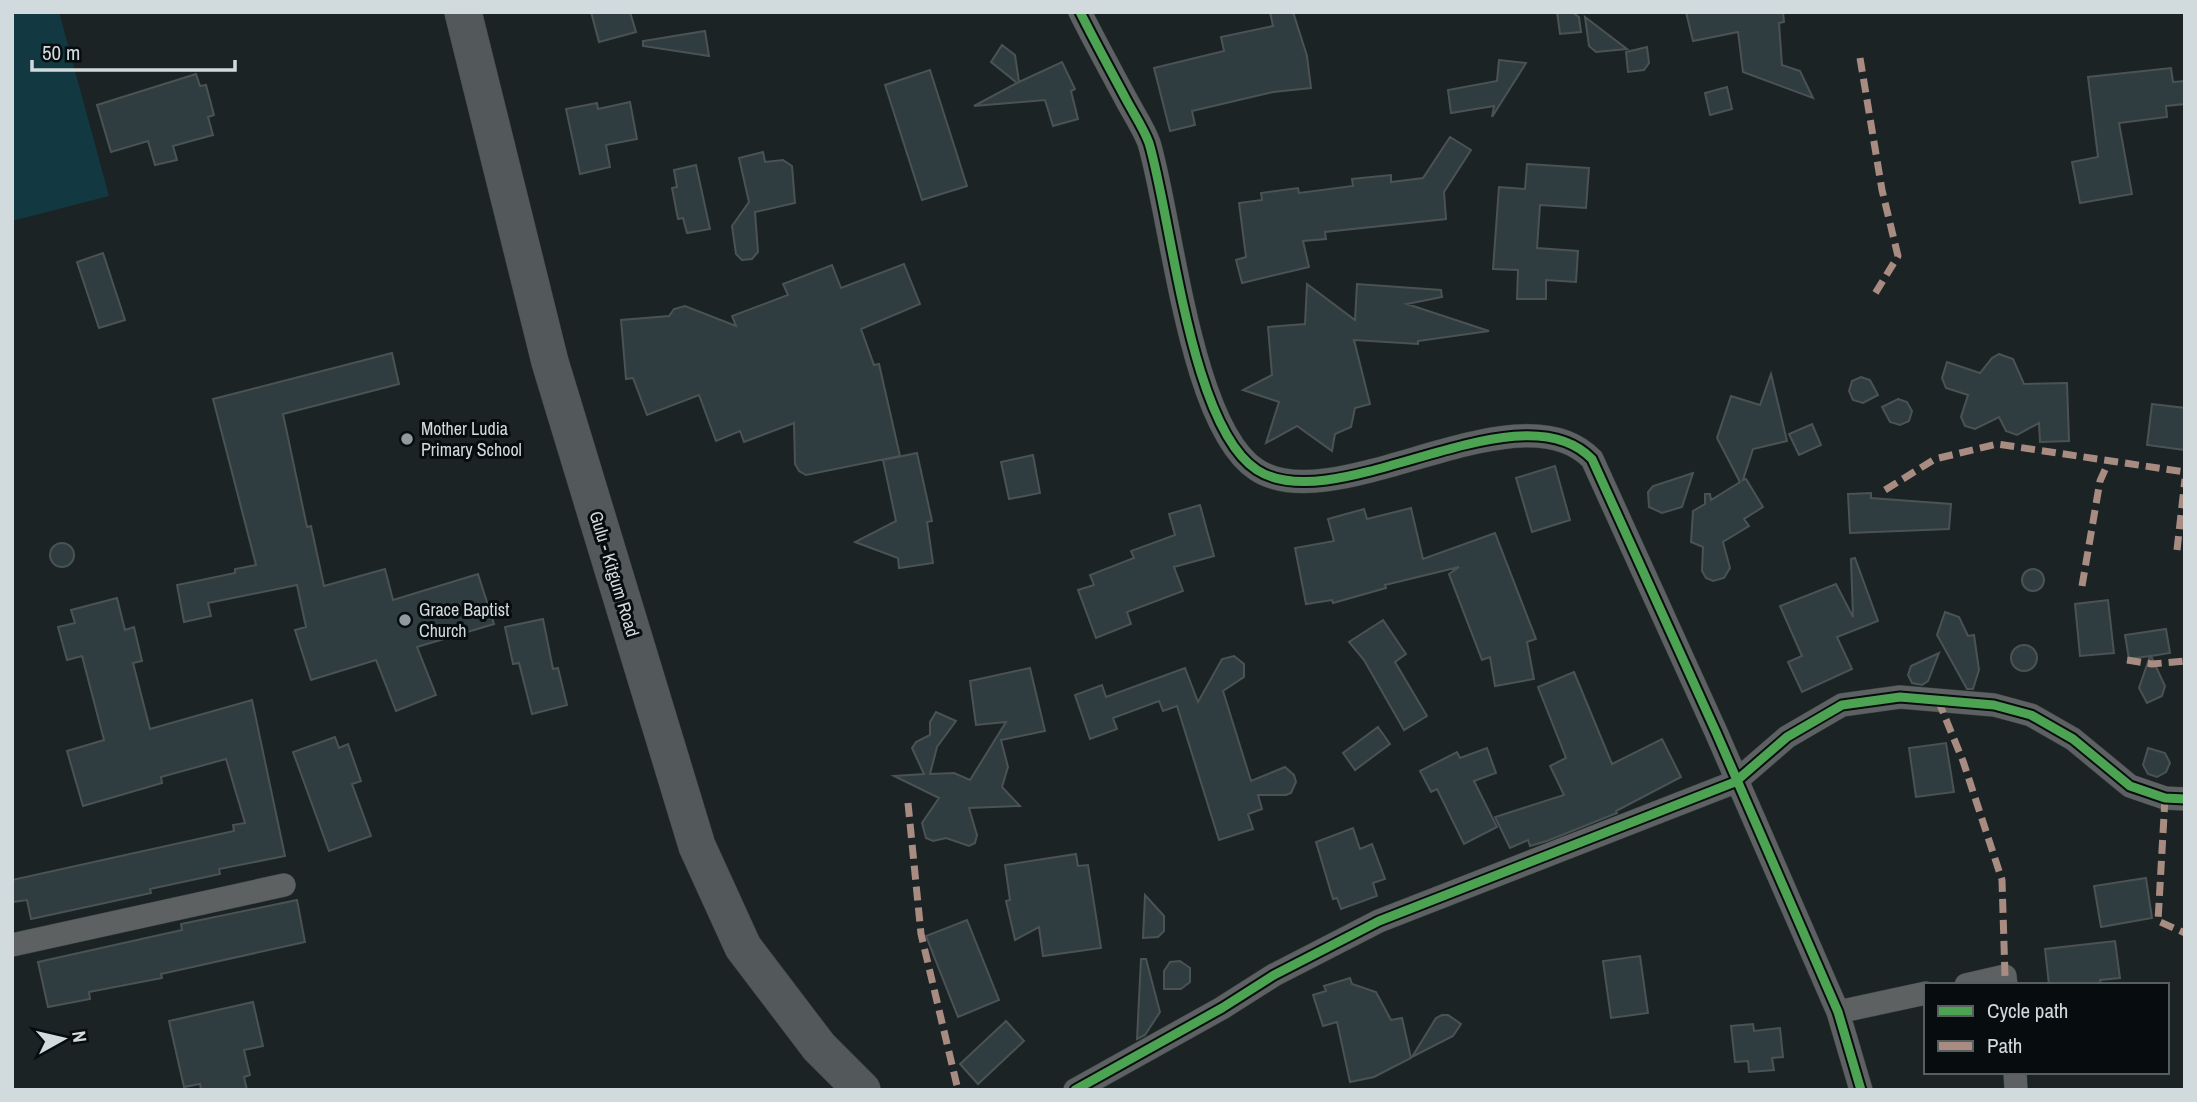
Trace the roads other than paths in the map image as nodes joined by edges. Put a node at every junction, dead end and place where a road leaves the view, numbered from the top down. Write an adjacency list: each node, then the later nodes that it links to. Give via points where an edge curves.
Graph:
1 (463, 12): 11 (main road, Gulu - Kitgum Road, via 550,362 697,846 743,947 819,1047)
2 (1080, 12): 3 (street, via 1148,140 1196,356 1215,415 1230,441 1256,470 1302,481 1325,481 1532,433 1581,448 1597,472)
3 (1735, 782): 4 (street, via 1787,737 1842,705 1900,697 1994,705 2031,715 2073,739 2130,786 2165,798); 10 (street); 12 (street, via 1379,921 1274,975)
4 (2185, 799)
5 (284, 885): 6 (street)
6 (12, 944)
7 (1975, 983): 8 (street, via 2005,976)
8 (2006, 983)
9 (1924, 993): 10 (street)
10 (1838, 1012): 13 (street)
11 (862, 1090)
12 (1075, 1090)
13 (1861, 1090)

